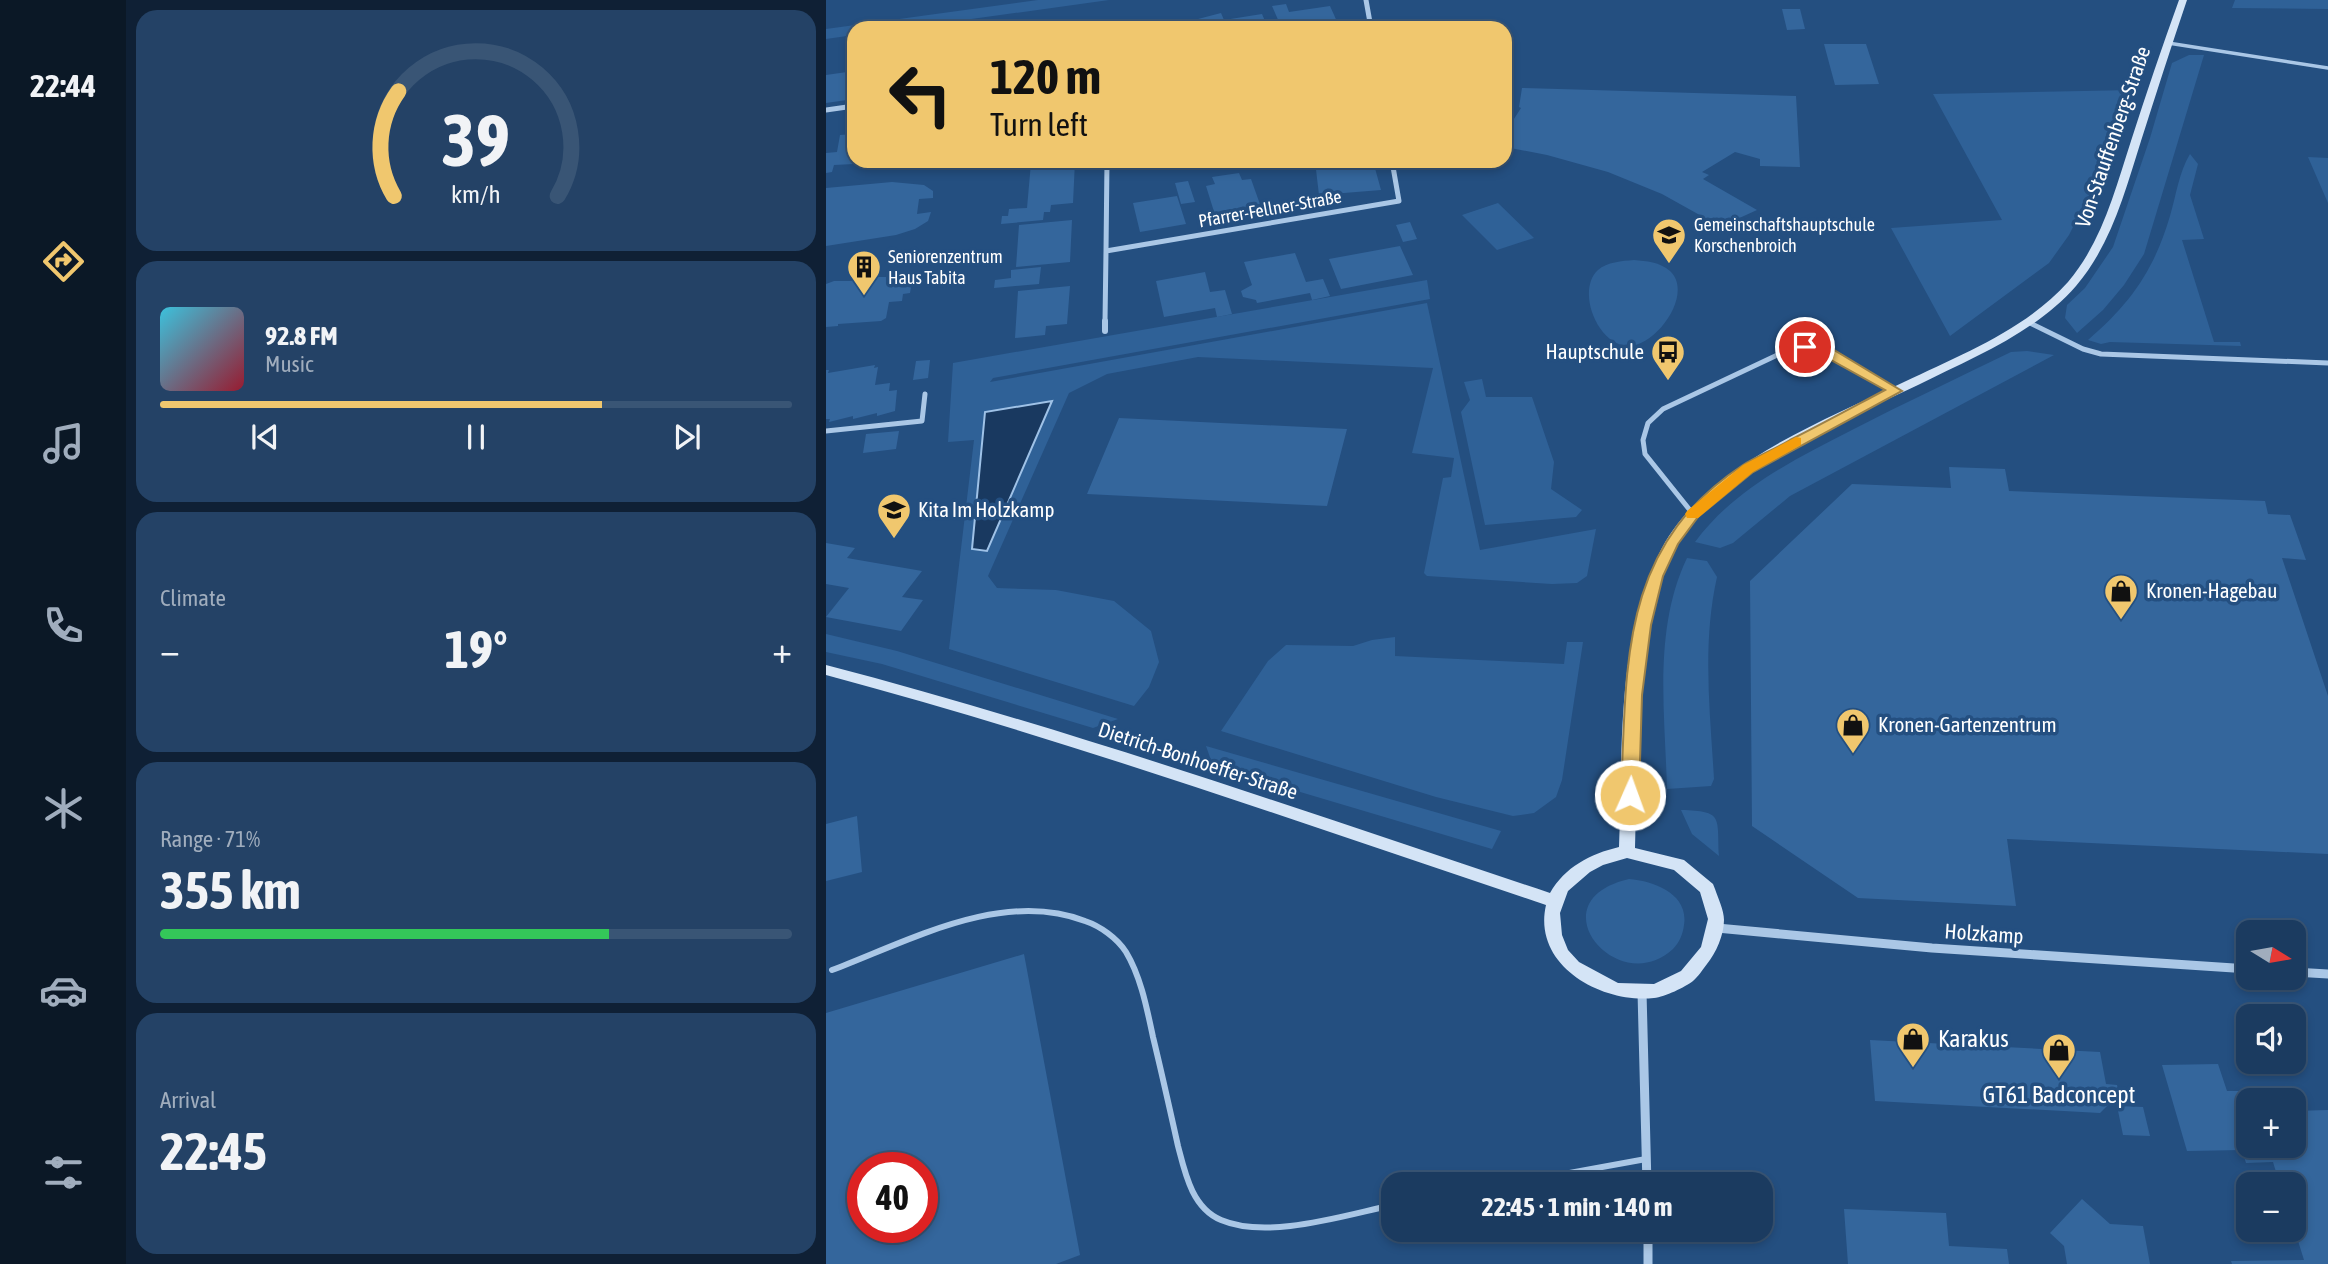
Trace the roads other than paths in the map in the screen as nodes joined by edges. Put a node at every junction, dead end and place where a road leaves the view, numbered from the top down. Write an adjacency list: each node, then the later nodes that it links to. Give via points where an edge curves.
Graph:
1 (1366, 0): 3 (street)
2 (2183, 0): 4 (street, Von-Stauffenberg-Straße)
3 (1370, 21)
4 (2168, 43): 5 (lane); 11 (street, Von-Stauffenberg-Straße, via 2096,249 2069,287)
5 (2328, 68)
6 (847, 107): 7 (street)
7 (826, 110)
8 (1107, 168): 10 (street)
9 (1393, 168): 10 (street, Pfarrer-Fellner-Straße, via 1399,201)
10 (1106, 251): 12 (street)
11 (2025, 321): 13 (lane, via 2101,354); 14 (street, Von-Stauffenberg-Straße)
12 (1104, 331)
13 (2328, 363)
14 (1895, 391): 17 (street, Von-Stauffenberg-Straße, via 1766,458); 17 (lane, via 1824,350 1805,347 1786,351 1663,409 1648,422 1642,447)
15 (925, 394): 16 (lane, via 922,421)
16 (826, 432)
17 (1693, 514): 19 (street, Von-Stauffenberg-Straße, via 1663,559 1645,613 1634,695)
18 (826, 670): 20 (street, Dietrich-Bonhoeffer-Straße, via 1184,777)
19 (1628, 852): 20 (street, via 1583,866 1566,880); 21 (street, via 1662,858 1693,873 1716,908)
20 (1554, 901): 26 (street, via 1555,943 1568,964 1588,980)
21 (1717, 928): 22 (street, Holzkamp); 26 (street, via 1713,947 1686,978)
22 (2236, 968)
23 (832, 970): 30 (lane, via 982,916 1028,909 1080,917 1113,937 1130,960 1143,993 1187,1183 1200,1204 1220,1220 1240,1227 1274,1227)
24 (2306, 973): 25 (street)
25 (2328, 974)
26 (1642, 992): 27 (street)
27 (1646, 1159): 28 (lane); 29 (street)
28 (1574, 1172)
29 (1646, 1172)
30 (1381, 1207)
31 (1648, 1242): 32 (street)
32 (1648, 1264)

